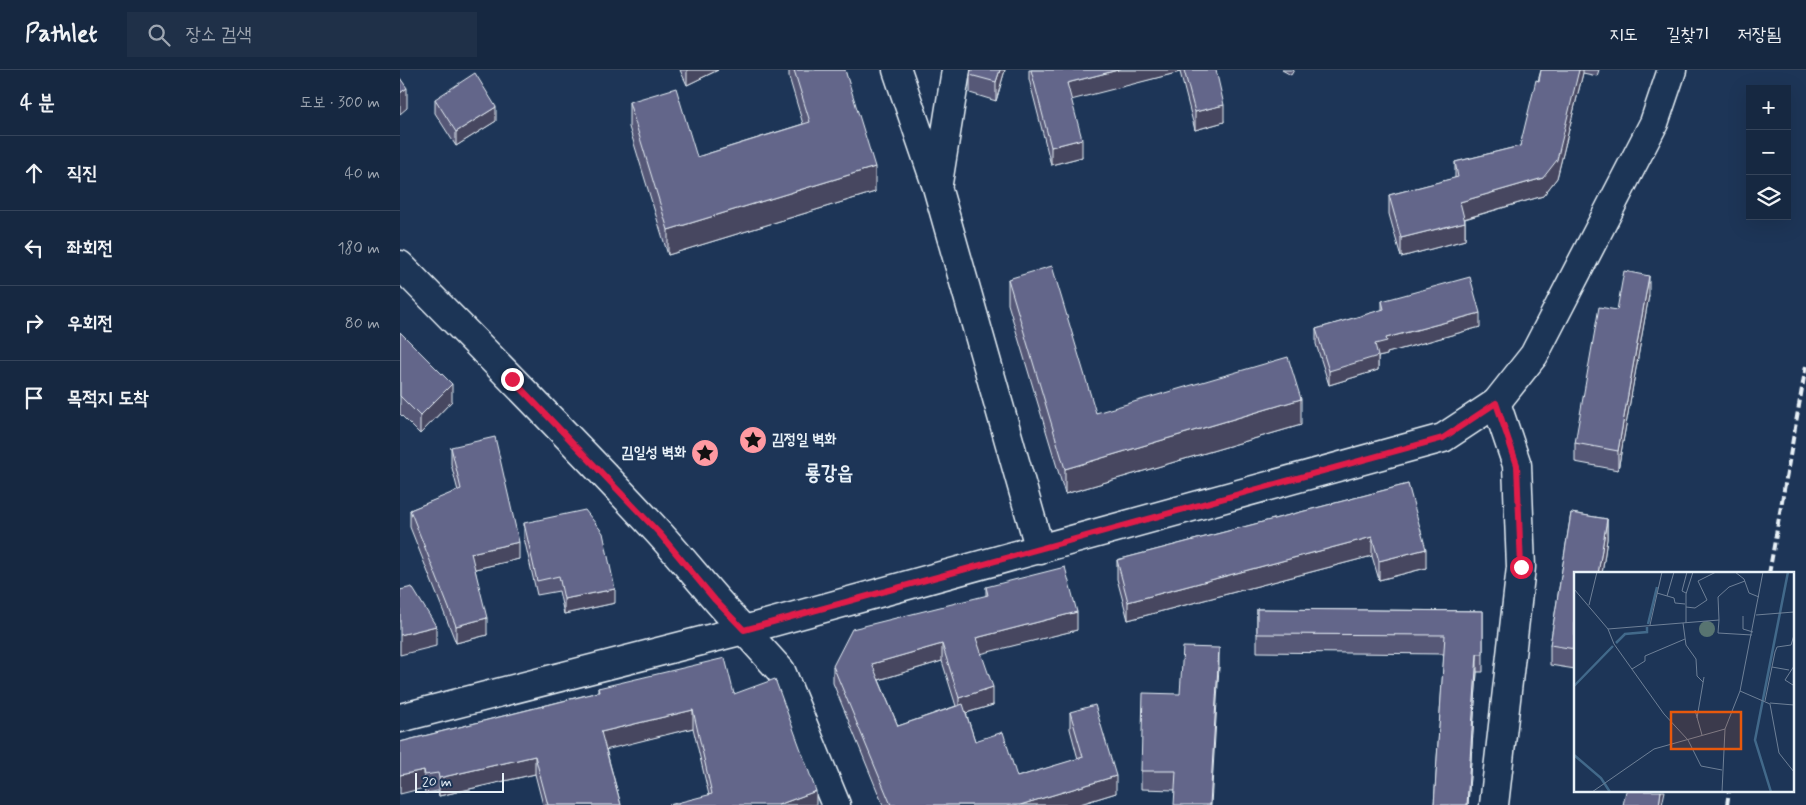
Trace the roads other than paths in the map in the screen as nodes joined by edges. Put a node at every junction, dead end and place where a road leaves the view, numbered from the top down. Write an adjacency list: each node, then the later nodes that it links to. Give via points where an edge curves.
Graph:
1 (897, 70): 4 (main road)
2 (956, 70): 4 (main road)
3 (1672, 70): 6 (main road, via 1654,123 1534,356)
4 (937, 186): 7 (main road)
5 (400, 265): 8 (main road, via 660,534)
6 (1496, 403): 7 (main road, via 1443,438); 11 (main road, via 1517,465 1521,567)
7 (1040, 550): 8 (main road)
8 (744, 630): 9 (main road); 10 (main road, via 781,671)
9 (400, 718)
10 (836, 805)
11 (1494, 805)

